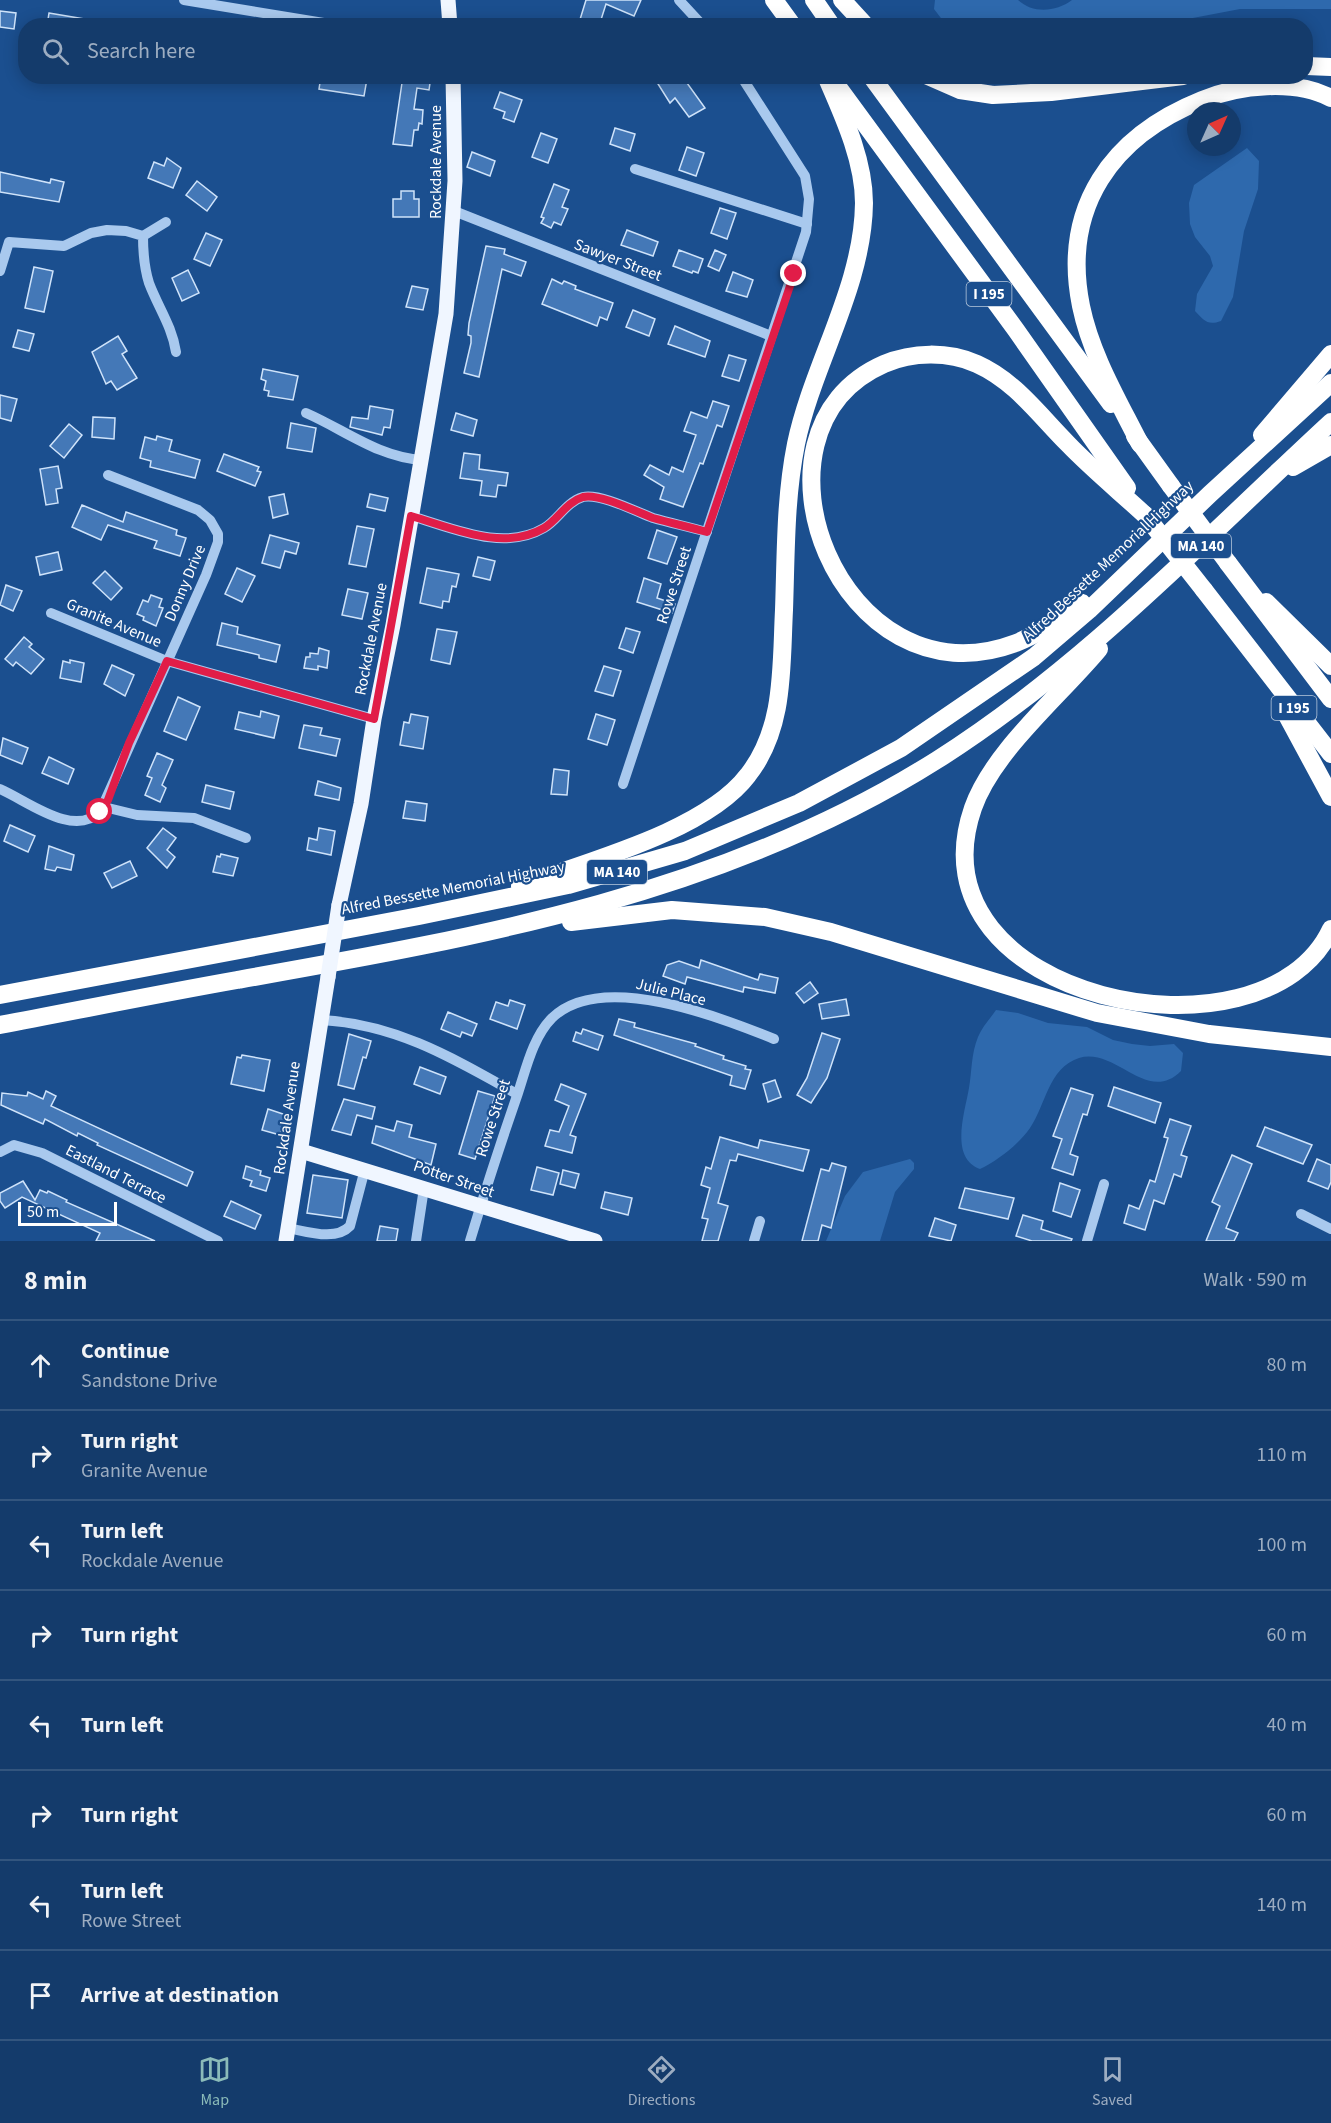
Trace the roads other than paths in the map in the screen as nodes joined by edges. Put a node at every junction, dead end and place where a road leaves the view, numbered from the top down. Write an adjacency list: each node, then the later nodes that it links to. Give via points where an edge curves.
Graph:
1 (184, 0): 7 (street)
2 (448, 0): 8 (main road)
3 (679, 0): 9 (street)
4 (774, 0): 10 (highway)
5 (814, 0): 11 (highway)
6 (842, 0): 12 (highway)
7 (293, 18)
8 (449, 18)
9 (696, 18)
10 (787, 18)
11 (826, 18)
12 (859, 18)
13 (1313, 66): 14 (highway)
14 (1331, 67)
15 (453, 84): 24 (main road, Rockdale Avenue)
16 (746, 84): 26 (street, Rowe Street, via 805,176)
17 (831, 84): 59 (highway, via 858,166 863,222 846,292 796,444 786,519 781,680 775,719 764,751 741,785 679,825)
18 (834, 84): 41 (highway, I 195, via 1016,330)
19 (877, 84): 35 (highway, I 195)
20 (946, 84): 21 (highway, via 993,95)
21 (1117, 84)
22 (1331, 98): 35 (highway, via 1308,90 1266,87 1207,98 1138,136 1112,160 1095,187 1081,225 1077,250 1081,308 1104,370)
23 (634, 169): 26 (street)
24 (454, 211): 29 (street, Sawyer Street); 37 (main road, Rockdale Avenue, via 446,314)
25 (166, 222): 27 (street)
26 (807, 224): 29 (street, Rowe Street)
27 (143, 236): 28 (street, via 107,230 64,246 9,242); 30 (street, via 144,263 173,331)
28 (0, 271)
29 (771, 336): 43 (street, Rowe Street)
30 (176, 352)
31 (1331, 354): 38 (highway, via 1273,419)
32 (1331, 383): 38 (highway, Alfred Bessette Memorial Highway / MA 140)
33 (306, 413): 37 (street, via 374,449 403,459)
34 (1331, 422): 40 (highway, MA 140)
35 (1140, 444): 45 (highway, I 195, bridge)
36 (1331, 445): 40 (highway)
37 (422, 460): 42 (main road, Rockdale Avenue)
38 (1243, 463): 44 (highway, Alfred Bessette Memorial Highway / MA 140)
39 (108, 475): 48 (street, Donny Drive, via 198,510 218,534 206,575)
40 (1270, 479): 46 (highway, MA 140)
41 (1145, 515): 44 (highway, via 1007,382 961,358 938,354 914,356 872,369 840,395 829,411 815,449 816,514 829,560 840,582 883,628 921,646 965,652 1015,643 1058,620); 49 (highway, I 195, bridge)
42 (411, 516): 43 (street, via 484,536 524,538 546,527 570,504 585,496); 52 (main road, Rockdale Avenue)
43 (707, 532): 54 (street, Rowe Street)
44 (1150, 551): 59 (highway, Alfred Bessette Memorial Highway / MA 140, via 1034,657 936,726 833,787 725,836 644,865)
45 (1231, 568): 50 (highway); 51 (highway, I 195)
46 (1131, 610): 60 (highway, MA 140, via 985,727 866,801 768,848 691,878); 61 (highway, via 1003,756 979,793 969,822 965,860 968,885 982,919 1021,957 1058,980 1098,995 1160,1004 1225,999 1266,988 1312,959)
47 (51, 613): 48 (street, Granite Avenue)
48 (167, 661): 52 (street, Granite Avenue); 57 (street)
49 (1258, 662): 53 (highway, I 195); 56 (highway)
50 (1331, 666)
51 (1331, 699)
52 (374, 719): 64 (main road, Rockdale Avenue, bridge)
53 (1331, 754)
54 (623, 784)
55 (0, 789): 57 (street, via 56,818 72,821 90,819)
56 (1331, 797)
57 (104, 807): 58 (street, via 137,815 194,818)
58 (246, 838)
59 (456, 909): 62 (highway, Alfred Bessette Memorial Highway / MA 140)
60 (503, 929): 65 (highway, MA 140); 67 (highway, via 672,910 765,917 842,935 1097,1013 1209,1034)
61 (1331, 929)
62 (0, 995)
63 (560, 1012): 66 (street, Julie Place, via 588,1001 632,997 731,1023); 68 (street, Rowe Street, via 546,1025 537,1042)
64 (321, 1020): 68 (street, via 354,1022 420,1042); 69 (main road, Rockdale Avenue)
65 (0, 1024)
66 (774, 1039)
67 (1331, 1047)
68 (517, 1094): 74 (street, Rowe Street)
69 (301, 1151): 71 (main road, Potter Street); 78 (main road, Rockdale Avenue)
70 (0, 1152): 79 (street, Eastland Terrace, via 14,1145 27,1147)
71 (365, 1170): 73 (main road, Potter Street); 78 (street, via 346,1233 333,1238)
72 (1104, 1184): 84 (street)
73 (423, 1188): 74 (main road, Potter Street); 80 (street)
74 (480, 1208): 81 (street, Rowe Street); 82 (main road, Potter Street)
75 (1301, 1214): 77 (street)
76 (760, 1221): 83 (street)
77 (1331, 1229)
78 (287, 1234)
79 (218, 1241)
80 (416, 1241)
81 (470, 1241)
82 (595, 1241)
83 (754, 1241)
84 (1087, 1241)

